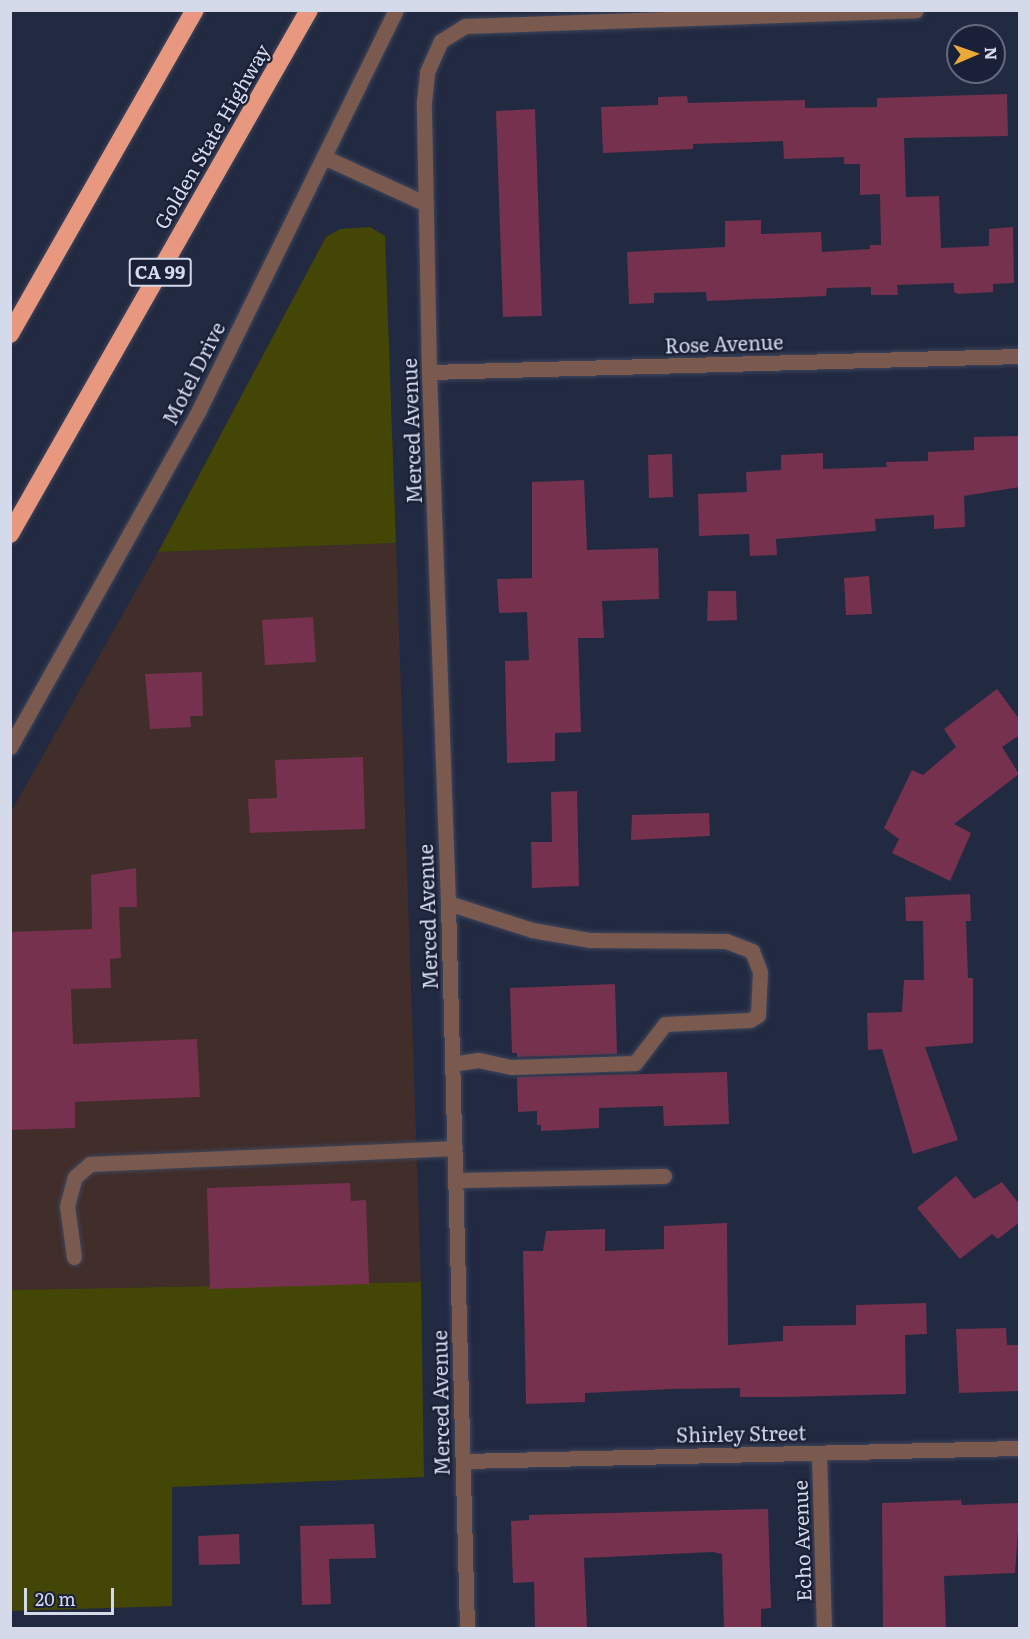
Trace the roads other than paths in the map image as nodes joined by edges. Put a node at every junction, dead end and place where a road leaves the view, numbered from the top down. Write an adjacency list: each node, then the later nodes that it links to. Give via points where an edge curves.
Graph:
1 (195, 10): 8 (highway)
2 (309, 10): 13 (highway, Golden State Highway / CA 99)
3 (396, 10): 6 (street, Motel Drive)
4 (916, 10): 5 (street)
5 (837, 11): 7 (street, Merced Avenue, via 474,25 457,29 441,41 424,84)
6 (324, 157): 7 (street); 14 (street, Motel Drive, via 199,410)
7 (426, 204): 12 (street, Merced Avenue)
8 (46, 271): 9 (highway); 10 (highway)
9 (10, 323)
10 (10, 334)
11 (1020, 356): 12 (street, Rose Avenue)
12 (429, 372): 15 (street, Merced Avenue)
13 (10, 534)
14 (10, 747)
15 (448, 903): 16 (street, Merced Avenue); 16 (street, via 532,930 590,940 726,941 752,951 760,972 758,1015 750,1020 664,1024 635,1063 511,1067 477,1060)
16 (453, 1064): 17 (street, Merced Avenue)
17 (455, 1148): 19 (street, Merced Avenue); 20 (street, via 90,1164 75,1177 67,1206)
18 (664, 1176): 19 (street)
19 (456, 1180): 23 (street, Merced Avenue)
20 (74, 1257)
21 (1020, 1448): 22 (street, Shirley Street)
22 (819, 1453): 23 (street, Shirley Street); 25 (street, Echo Avenue)
23 (463, 1461): 24 (street, Merced Avenue)
24 (467, 1629)
25 (824, 1629)

